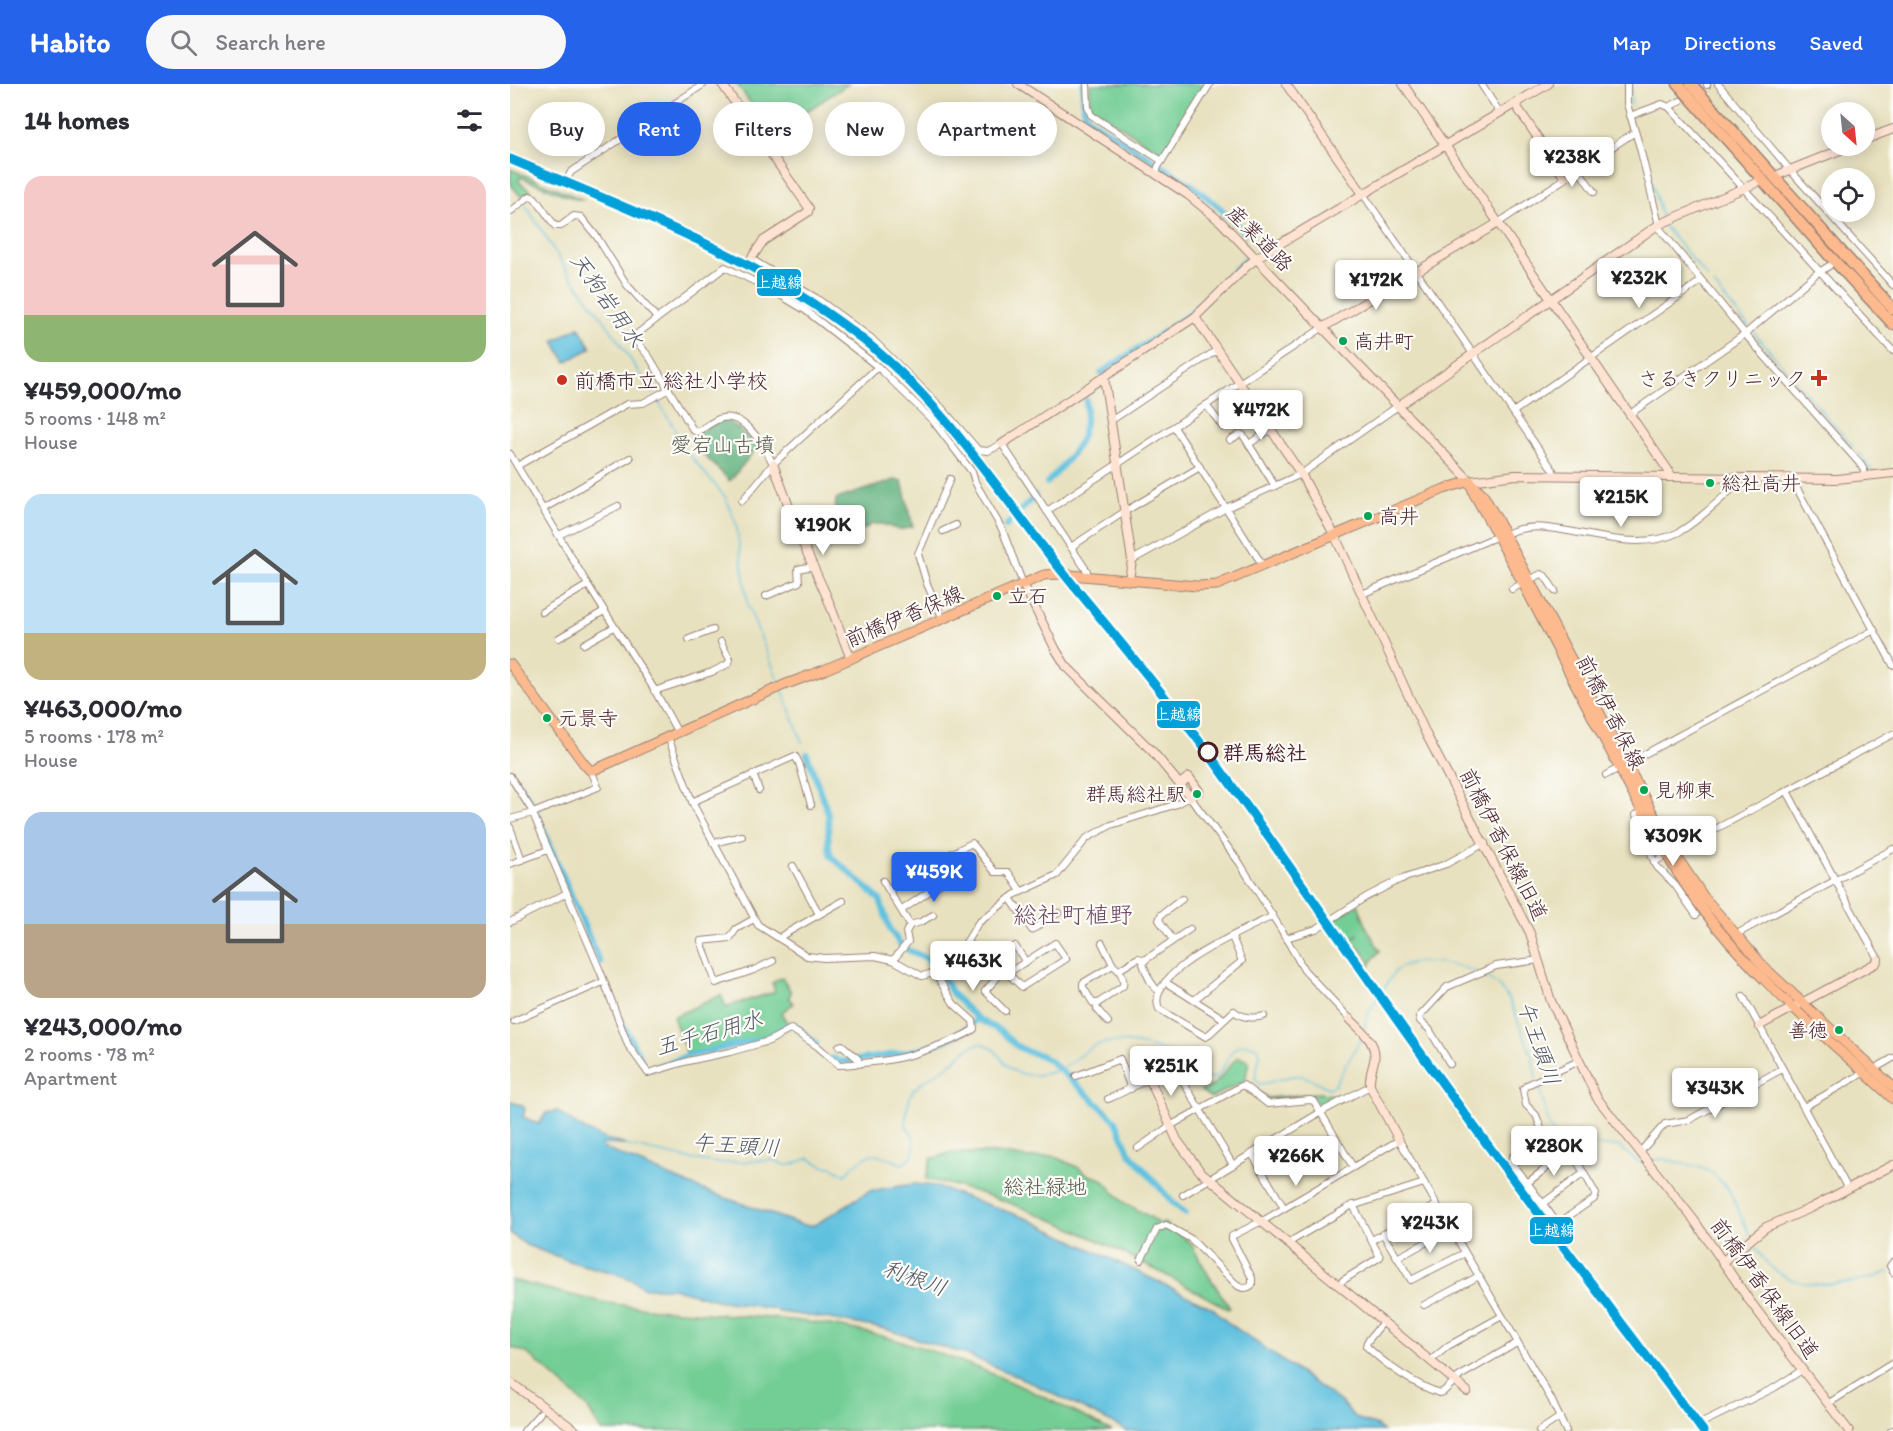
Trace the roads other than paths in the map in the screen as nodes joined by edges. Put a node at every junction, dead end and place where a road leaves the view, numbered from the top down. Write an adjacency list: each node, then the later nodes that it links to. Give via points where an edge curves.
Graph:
1 (704, 84): 29 (street)
2 (722, 84): 41 (street, via 809,208 763,241)
3 (1018, 84): 27 (street, 産業道路)
4 (1087, 84): 24 (street, via 1091,115)
5 (1210, 84): 24 (street)
6 (1286, 84): 34 (street)
7 (1403, 84): 22 (street)
8 (1481, 84): 17 (street)
9 (1548, 84): 15 (street)
10 (1627, 84): 18 (street)
11 (1678, 84): 51 (highway)
12 (1691, 84): 48 (highway)
13 (1718, 84): 26 (street)
14 (1680, 101): 16 (street)
15 (1515, 104): 17 (street); 30 (street)
16 (1670, 107): 18 (street, via 1662,104); 32 (street)
17 (1500, 112): 22 (street)
18 (1630, 116): 20 (street)
19 (1893, 129): 21 (street)
20 (1635, 132): 25 (street); 37 (street)
21 (1875, 136)
22 (1445, 146): 34 (street); 36 (street)
23 (1825, 156): 26 (street)
24 (1162, 161): 27 (street)
25 (1578, 169): 30 (street); 33 (street)
26 (1790, 170): 28 (street); 38 (street)
27 (1156, 174): 40 (street, 産業道路, via 1221,222)
28 (1780, 174)
29 (568, 177)
30 (1565, 178): 36 (street)
31 (1756, 183): 32 (street)
32 (1744, 188): 37 (street); 44 (street)
33 (1594, 192)
34 (1362, 194): 40 (street); 43 (street)
35 (510, 212): 50 (street, via 530,196 555,226 580,217 627,285)
36 (1498, 223): 43 (street); 47 (street)
37 (1658, 225): 45 (street); 47 (street)
38 (1861, 251): 39 (street); 46 (street)
39 (1852, 256)
40 (1256, 258): 49 (street); 52 (street, 産業道路)
41 (751, 259): 71 (street, via 816,298 871,338 925,390 978,450 988,451)
42 (1829, 266): 44 (street)
43 (1416, 272): 52 (street); 56 (street)
44 (1819, 272): 53 (street); 55 (street)
45 (1701, 280): 53 (street); 57 (street)
46 (1893, 285)
47 (1551, 300): 56 (street); 57 (street)
48 (1893, 309)
49 (1195, 317): 54 (street, 前橋伊香保線旧道); 59 (street)
50 (657, 318): 58 (street, via 727,267 806,310); 61 (street, via 633,337)
51 (1893, 324)
52 (1322, 328): 60 (street); 64 (street, 産業道路)
53 (1745, 334): 66 (street); 83 (street, via 1861,465)
54 (1217, 350): 60 (street, 前橋伊香保線旧道); 67 (street)
55 (1893, 351)
56 (1473, 354): 64 (street); 65 (street)
57 (1591, 357): 65 (street); 66 (street)
58 (878, 367): 75 (street); 107 (street, via 933,421 972,472 1002,529)
59 (1104, 377): 67 (street); 71 (street)
60 (1240, 382): 62 (street); 63 (street, 前橋伊香保線旧道)
61 (669, 389): 75 (street, via 695,431 722,418 737,420 760,440); 77 (street, via 646,402 627,404)
62 (1206, 405): 63 (street, via 1223,427); 68 (street)
63 (1256, 406): 69 (street, 前橋伊香保線旧道)
64 (1398, 406): 80 (street); 87 (street, 産業道路)
65 (1513, 412): 81 (street)
66 (1630, 414): 82 (street)
67 (1112, 420): 76 (street)
68 (1174, 426): 76 (street); 78 (street)
69 (1271, 429): 72 (street); 80 (street, 前橋伊香保線旧道)
70 (1230, 440): 72 (street, via 1240,434)
71 (1002, 444): 93 (street)
72 (1249, 444): 88 (street)
73 (510, 454): 77 (street)
74 (630, 458): 92 (street)
75 (773, 464): 89 (street); 102 (street)
76 (1118, 464): 93 (street); 94 (street)
77 (517, 466): 92 (street)
78 (1200, 467): 91 (street); 94 (street)
79 (1893, 473): 83 (street)
80 (1301, 474): 88 (street); 99 (street, 前橋伊香保線旧道)
81 (1554, 476): 82 (street); 87 (street, via 1506,475)
82 (1671, 477): 84 (street)
83 (1863, 477): 85 (street)
84 (1734, 478): 85 (street); 98 (street, via 1732,489 1672,535 1622,540 1535,526)
85 (1794, 478): 118 (street)
86 (950, 479): 115 (street, via 918,554)
87 (1470, 481): 98 (main road, 前橋伊香保線, via 1474,494); 99 (main road, 前橋伊香保線)
88 (1275, 486): 91 (street)
89 (742, 501)
90 (618, 506): 97 (street)
91 (1226, 508): 101 (street); 103 (street)
92 (543, 509): 97 (street)
93 (1047, 511): 100 (street)
94 (1124, 512): 100 (street); 101 (street)
95 (956, 525): 96 (street)
96 (943, 531)
97 (559, 535): 108 (street)
98 (1502, 535): 106 (main road, 前橋伊香保線); 111 (street)
99 (1335, 536): 103 (main road, 前橋伊香保線); 111 (street, 前橋伊香保線旧道)
100 (1071, 547): 104 (street)
101 (1132, 560): 105 (street)
102 (813, 566): 112 (street, via 798,569 799,582); 123 (street)
103 (1263, 567): 105 (main road, 前橋伊香保線, via 1212,586)
104 (1087, 576): 105 (main road, 前橋伊香保線); 107 (main road, 前橋伊香保線, via 1048,574)
105 (1129, 580)
106 (1526, 581): 109 (street); 110 (street, via 1544,575); 129 (main road, 前橋伊香保線)
107 (1023, 584): 115 (main road, 前橋伊香保線); 136 (street, via 1066,666 1153,752)
108 (588, 585): 113 (street); 114 (street)
109 (1512, 589)
110 (1555, 591)
111 (1362, 594): 145 (street, 前橋伊香保線旧道, via 1426,734)
112 (766, 596)
113 (604, 611): 116 (street); 119 (street)
114 (542, 612)
115 (944, 619): 123 (main road, 前橋伊香保線)
116 (614, 627): 122 (street); 126 (street)
117 (713, 630): 120 (street)
118 (1874, 630): 125 (street); 129 (street)
119 (560, 638)
120 (689, 639)
121 (721, 642): 126 (street, via 730,660 728,664)
122 (584, 644)
123 (850, 658): 128 (main road, 前橋伊香保線)
124 (510, 664): 130 (main road)
125 (1893, 665)
126 (654, 691): 128 (street)
127 (1893, 734): 135 (street)
128 (673, 735): 130 (main road, 前橋伊香保線); 137 (street)
129 (1623, 767): 132 (street); 139 (main road, 前橋伊香保線); 148 (main road, 前橋伊香保線)
130 (591, 770): 140 (street, via 597,787)
131 (753, 774): 134 (street); 137 (street); 138 (street, via 796,756)
132 (1606, 775)
133 (510, 776): 140 (street)
134 (759, 790)
135 (1787, 791): 148 (street); 155 (street)
136 (1190, 797): 159 (street, via 1097,832 1079,845 1057,875); 169 (street)
137 (692, 802): 144 (street)
138 (812, 805)
139 (1642, 812): 148 (main road, 前橋伊香保線); 150 (street, via 1636,815)
140 (532, 813): 141 (street); 147 (street)
141 (510, 819)
142 (510, 826): 149 (street)
143 (742, 836): 144 (street)
144 (713, 843): 170 (street)
145 (1485, 843): 176 (street, via 1445,865 1399,880 1316,929); 185 (street, 前橋伊香保線旧道, via 1528,929)
146 (1893, 849): 155 (street)
147 (548, 850): 149 (street); 160 (street)
148 (1670, 854): 150 (street); 174 (main road, 前橋伊香保線); 198 (main road, 前橋伊香保線, via 1716,926 1741,955)
149 (522, 860): 152 (street)
150 (1654, 862): 168 (street)
151 (933, 863): 157 (street); 158 (street); 159 (street, via 972,843 995,872 1008,872)
152 (510, 864)
153 (793, 866): 166 (street)
154 (953, 875): 157 (street)
155 (1836, 880): 174 (street); 182 (street)
156 (883, 881): 158 (street)
157 (944, 881): 164 (street)
158 (889, 890): 164 (street)
159 (1021, 891): 161 (street)
160 (567, 893): 171 (street); 192 (street)
161 (1010, 898): 165 (street, via 1032,930); 179 (street, via 978,923)
162 (1182, 899): 178 (street, via 1159,920)
163 (843, 902): 166 (street)
164 (902, 910): 172 (street)
165 (1058, 913)
166 (819, 914): 177 (street)
167 (933, 915): 172 (street)
168 (1696, 915)
169 (1273, 916): 175 (street); 176 (street)
170 (754, 920): 177 (street); 186 (street, via 736,928 730,938 700,941 716,983)
171 (510, 922)
172 (910, 925): 183 (street, via 907,943)
173 (1190, 928): 178 (street)
174 (1735, 935): 198 (main road, 前橋伊香保線)
175 (1232, 937): 193 (street, via 1201,953); 196 (street, via 1242,961)
176 (1286, 938): 202 (street, via 1304,970)
177 (780, 939): 183 (street, via 811,957 864,955)
178 (1173, 940): 184 (street)
179 (966, 942): 190 (street); 191 (street)
180 (1102, 943): 188 (street)
181 (1015, 946): 187 (street)
182 (1878, 958): 198 (street, via 1876,963)
183 (893, 960): 190 (street, via 920,975)
184 (1145, 960): 189 (street, via 1138,958); 194 (street, via 1147,976)
185 (1539, 960): 208 (street, 前橋伊香保線旧道, via 1551,1001); 210 (street, via 1496,966 1445,989 1419,1017)
186 (774, 961)
187 (1026, 962): 191 (street); 191 (street, via 1056,943 1066,959 1022,987)
188 (1113, 965): 189 (street); 197 (street, via 1083,983)
189 (1119, 970): 197 (street, via 1123,987)
190 (938, 971): 209 (street, via 954,1004 973,1022 973,1030 911,1056)
191 (1006, 972): 199 (street, via 985,991)
192 (603, 982): 203 (street); 209 (street, via 628,1045 648,1073 769,1041 791,1029 836,1064)
193 (1165, 982): 194 (street); 196 (street)
194 (1159, 991): 201 (street, via 1159,1009 1203,1036 1211,1035)
195 (1743, 996): 205 (street)
196 (1194, 1000): 201 (street)
197 (1096, 1003): 204 (street)
198 (1798, 1004): 205 (street); 212 (main road, 前橋伊香保線)
199 (1005, 1011)
200 (1264, 1016): 201 (street, via 1240,1016 1234,1011)
201 (1224, 1019)
202 (1350, 1019): 215 (street, via 1373,1045)
203 (514, 1021)
204 (1108, 1022)
205 (1759, 1026): 211 (street)
206 (839, 1046): 209 (street, via 858,1059)
207 (1893, 1058): 212 (street)
208 (1580, 1061): 224 (street, via 1524,1088 1526,1105 1536,1115); 228 (street, 前橋伊香保線旧道, via 1604,1108)
209 (859, 1064)
210 (1450, 1064)
211 (1782, 1069): 220 (street); 228 (street, via 1691,1119 1665,1124)
212 (1869, 1071): 216 (main road, 前橋伊香保線); 218 (main road, 前橋伊香保線); 220 (street)
213 (1076, 1076): 217 (street, via 1120,1059)
214 (1149, 1077): 217 (street); 221 (street, via 1175,1068); 223 (street)
215 (1370, 1086): 222 (street); 225 (street)
216 (1893, 1087)
217 (1131, 1089): 219 (street)
218 (1893, 1099)
219 (1108, 1100)
220 (1804, 1107): 237 (street)
221 (1200, 1109): 222 (street, via 1243,1085 1266,1103 1311,1100); 223 (street); 230 (street)
222 (1321, 1112): 229 (street); 232 (street)
223 (1170, 1126): 226 (street); 234 (street, via 1187,1155)
224 (1543, 1134): 227 (street); 236 (street, via 1512,1158 1512,1164)
225 (1399, 1140): 232 (street); 235 (street)
226 (1138, 1148)
227 (1567, 1152): 233 (street); 236 (street)
228 (1640, 1152): 253 (street, 前橋伊香保線旧道)
229 (1252, 1154): 230 (street); 242 (street)
230 (1233, 1165): 234 (street)
231 (1893, 1165): 237 (street)
232 (1353, 1167): 242 (street)
233 (1584, 1173): 239 (street); 244 (street, via 1596,1197)
234 (1209, 1179): 238 (street); 243 (street)
235 (1424, 1183): 240 (street); 241 (street)
236 (1527, 1183): 239 (street)
237 (1848, 1189): 253 (street, via 1805,1212 1771,1224)
238 (1183, 1195)
239 (1542, 1204): 244 (street)
240 (1353, 1205): 248 (street); 249 (street)
241 (1437, 1205): 245 (street); 246 (street)
242 (1284, 1208): 243 (street)
243 (1260, 1222): 249 (street); 252 (street, via 1231,1238 1252,1278 1252,1285 1246,1289 1238,1287 1187,1236 1166,1225 1157,1229)
244 (1557, 1224): 247 (street)
245 (1451, 1229): 250 (street); 251 (street)
246 (1383, 1234): 248 (street); 251 (street)
247 (1566, 1235)
248 (1371, 1240): 255 (street, via 1380,1258)
249 (1289, 1245): 255 (street)
250 (1465, 1253): 251 (street, via 1411,1280); 254 (street)
251 (1397, 1258)
252 (1141, 1260)
253 (1722, 1262): 262 (street, 前橋伊香保線旧道)
254 (1479, 1276): 256 (street); 257 (street)
255 (1338, 1286): 258 (street)
256 (1424, 1305)
257 (1502, 1316): 259 (street); 260 (street, via 1448,1346)
258 (1383, 1322): 260 (street); 263 (street, via 1366,1345 1384,1362 1437,1392 1443,1392)
259 (1517, 1343): 263 (street); 268 (street)
260 (1430, 1361): 263 (street)
261 (1893, 1364): 266 (street)
262 (1802, 1370): 266 (street, 前橋伊香保線旧道); 269 (street)
263 (1454, 1380): 265 (street)
264 (510, 1382): 271 (street)
265 (1467, 1391)
266 (1829, 1403): 274 (street, 前橋伊香保線旧道)
267 (540, 1413): 270 (street)
268 (1560, 1417): 272 (street); 273 (street)
269 (1704, 1422)
270 (524, 1431)
271 (576, 1431)
272 (1539, 1431)
273 (1566, 1431)
274 (1849, 1431)

